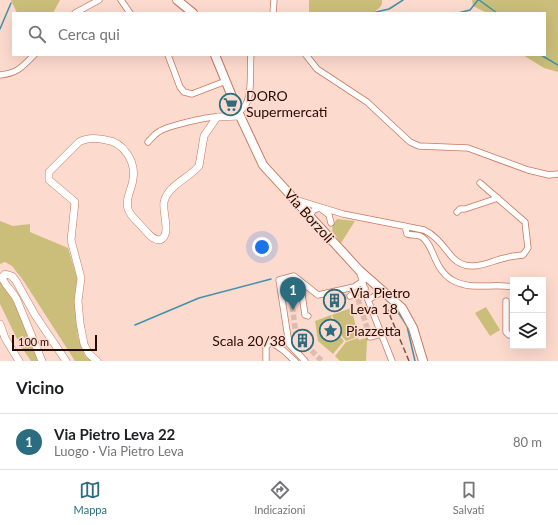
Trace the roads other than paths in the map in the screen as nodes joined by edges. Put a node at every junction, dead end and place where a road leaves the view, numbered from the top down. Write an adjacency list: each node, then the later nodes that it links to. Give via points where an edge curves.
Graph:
1 (99, 0): 5 (street)
2 (121, 0): 6 (street)
3 (177, 0): 7 (main road)
4 (274, 0): 8 (street)
5 (77, 12)
6 (129, 12)
7 (192, 12)
8 (273, 12)
9 (33, 56): 14 (street, via 20,70)
10 (168, 56): 15 (street, via 184,92 192,94)
11 (215, 56): 15 (main road, Via Borzoli)
12 (251, 56): 16 (street, via 248,101)
13 (307, 56): 19 (street, via 317,69 367,102 410,142 420,146 468,148 528,170)
14 (0, 75)
15 (226, 81): 16 (main road, Via Borzoli)
16 (239, 114): 17 (street); 22 (main road, Via Borzoli, via 263,165)
17 (217, 117): 18 (street, via 164,129); 48 (street, via 204,136 199,166 176,184 166,197 163,210 166,234 160,240 153,238 129,211 127,200 133,172 127,153 121,145 111,140 82,140 49,172 49,180 74,202 71,240 81,278 78,302 80,323 84,344 89,354)
18 (148, 142)
19 (558, 174)
20 (480, 182): 21 (street)
21 (498, 198): 24 (street); 28 (street, via 525,222 528,248 524,255 504,258 481,266 464,265 453,258 431,234)
22 (293, 199): 23 (street); 26 (main road, Via Borzoli)
23 (320, 208): 25 (street); 26 (street); 27 (street, via 329,215)
24 (457, 212)
25 (343, 214): 27 (street); 28 (street)
26 (309, 216): 29 (main road, Via Borzoli)
27 (330, 223): 29 (street)
28 (405, 226): 34 (street, via 407,234 424,239 440,270 450,279 469,286)
29 (324, 232): 30 (main road, Via Borzoli)
30 (359, 270): 33 (street); 36 (main road, Via Borzoli)
31 (299, 280): 32 (street); 33 (street, via 318,295 354,287); 40 (street, via 305,315); 51 (street, via 294,276 280,279 278,283 288,344)
32 (289, 281)
33 (363, 281): 35 (street)
34 (510, 287)
35 (365, 288): 37 (street); 38 (street)
36 (383, 291): 38 (street); 53 (main road, Via Borzoli, via 408,318)
37 (355, 296)
38 (368, 300): 42 (street)
39 (506, 301): 43 (street, via 505,331)
40 (308, 316)
41 (0, 324): 45 (street)
42 (381, 334): 44 (street); 52 (street)
43 (510, 335)
44 (370, 336)
45 (19, 361)
46 (42, 361): 47 (street, via 14,295 4,282 2,277 5,274 12,276 16,281)
47 (66, 361)
48 (97, 361)
49 (266, 361): 50 (street, via 266,346 271,342)
50 (295, 361)
51 (305, 361)
52 (392, 361)
53 (423, 361)

